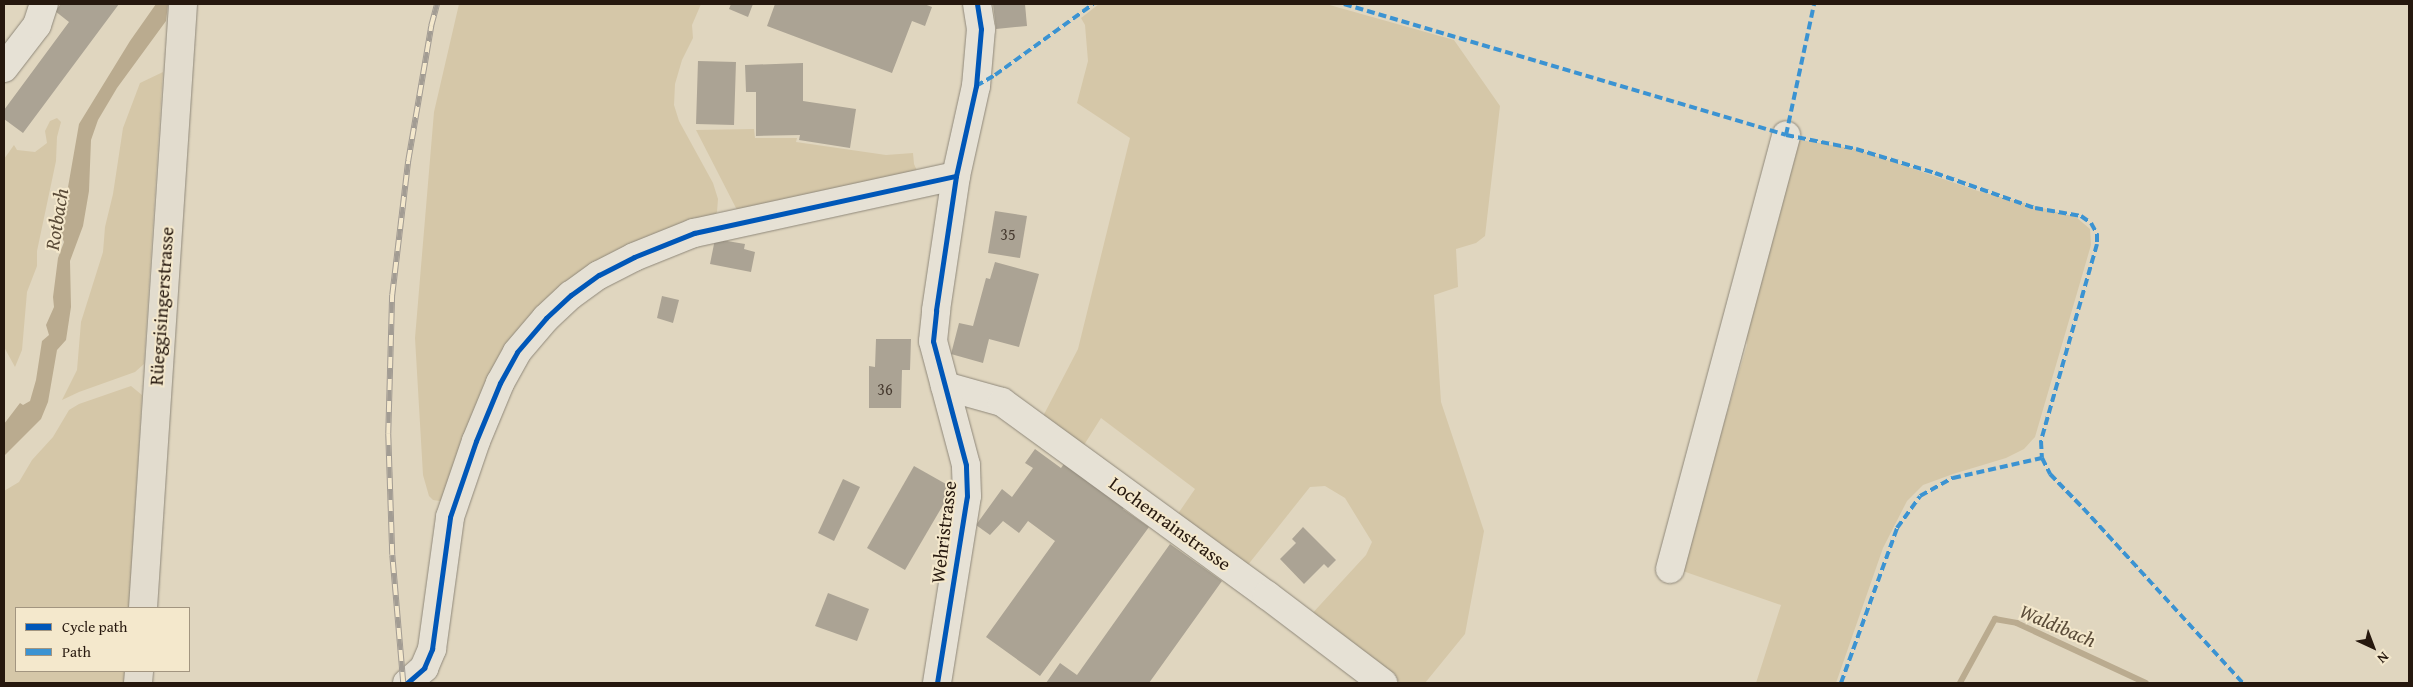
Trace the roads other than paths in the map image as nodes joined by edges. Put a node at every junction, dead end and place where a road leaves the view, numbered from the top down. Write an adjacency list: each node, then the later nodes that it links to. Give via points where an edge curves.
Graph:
1 (44, 4): 4 (street, via 36,25)
2 (183, 4): 9 (main road, Rüeggisingerstrasse)
3 (977, 4): 6 (street, Wehristrasse, via 981,29 976,86)
4 (4, 68)
5 (1786, 136): 8 (street)
6 (956, 176): 7 (street, Wehristrasse, via 934,341); 10 (street, via 694,233 599,275 546,318 517,352 500,382 476,441 450,517 432,649 424,668)
7 (945, 386): 11 (street, Wehristrasse, via 966,465 967,496); 12 (street, Lochenrainstrasse, via 1002,402)
8 (1670, 569)
9 (143, 607)
10 (407, 683)
11 (937, 683)
12 (1383, 683)

